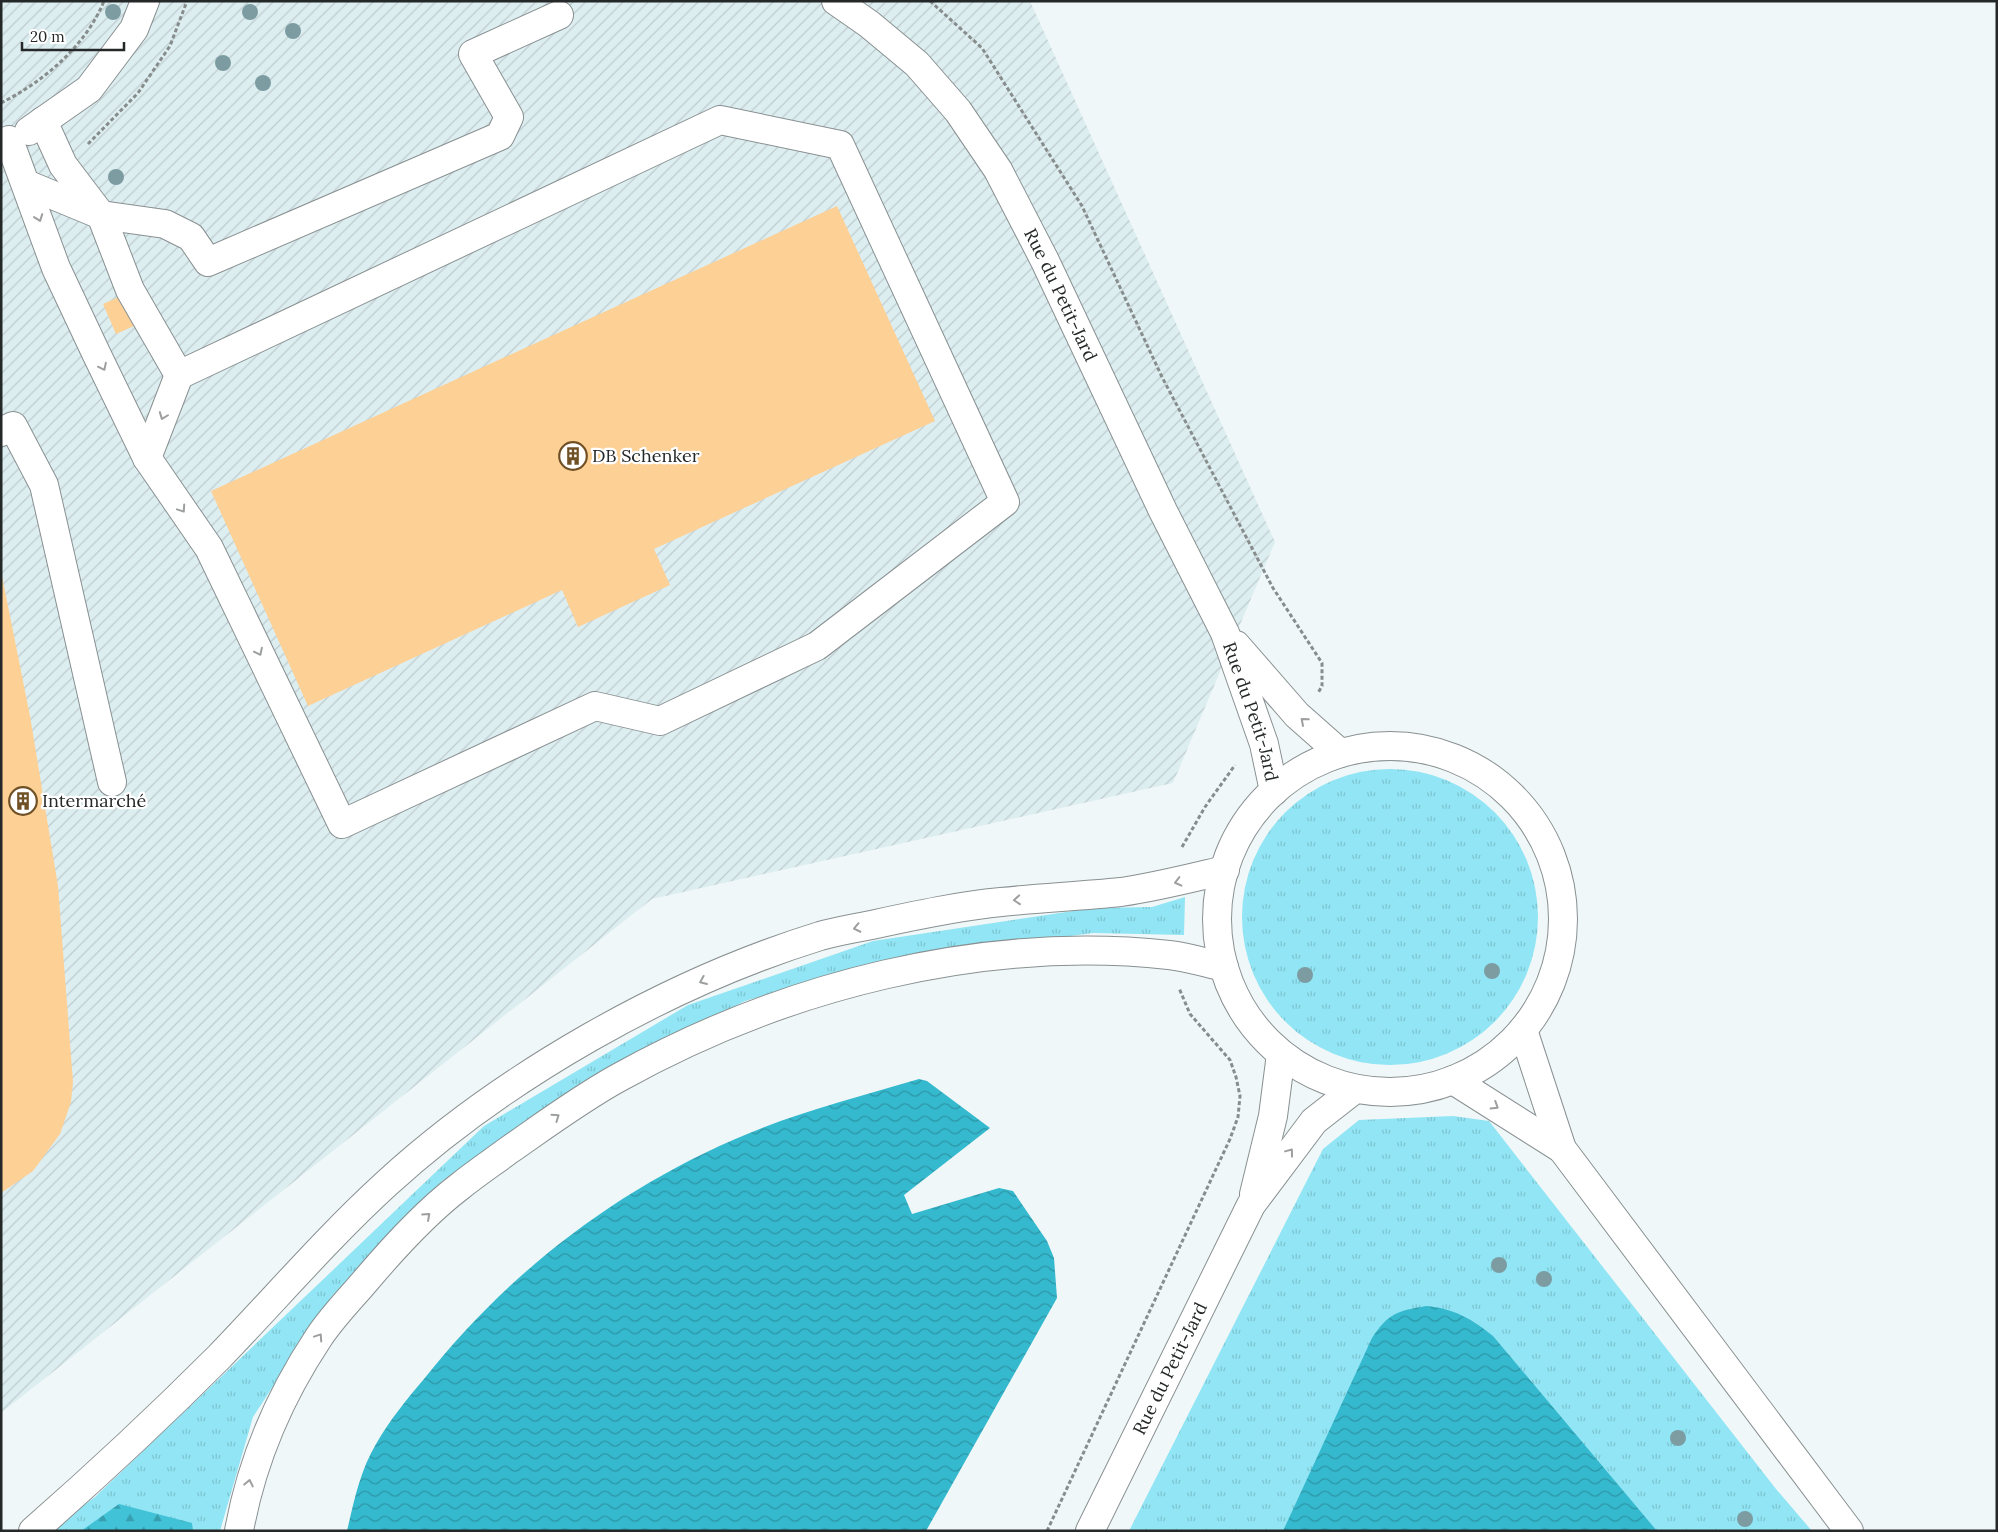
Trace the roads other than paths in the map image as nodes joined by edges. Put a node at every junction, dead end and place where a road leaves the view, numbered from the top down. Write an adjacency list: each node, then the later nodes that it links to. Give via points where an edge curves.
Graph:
1 (145, 1): 4 (main road, via 134,29 89,89)
2 (836, 1): 11 (main road, Rue du Petit-Jard, via 870,24 917,64 958,111 998,170)
3 (558, 15): 7 (main road, via 473,54 509,117 500,136 491,140 208,262 191,237 165,224)
4 (43, 121): 5 (main road, via 22,136); 7 (main road, via 63,165)
5 (5, 142): 6 (main road)
6 (26, 184): 7 (main road); 10 (main road, one-way to 10, via 56,268)
7 (101, 215): 8 (main road, via 130,290)
8 (179, 375): 10 (main road, one-way to 10); 10 (main road, one-way to 8, via 209,548 342,824 594,706 660,721 817,646 1005,502 840,145 720,120)
9 (1, 432): 13 (main road, via 13,426 44,485)
10 (147, 458)
11 (1226, 633): 12 (main road, Rue du Petit-Jard, one-way to 11, via 1297,715); 14 (main road, Rue du Petit-Jard, via 1264,744)
12 (1340, 753): 14 (main road, via 1317,762); 17 (main road, via 1369,747 1399,746 1428,750 1456,759 1482,772 1506,790 1543,836 1561,892 1562,941 1553,979)
13 (112, 782)
14 (1274, 791): 15 (main road, via 1253,814)
15 (1225, 870): 16 (main road, via 1217,918); 23 (main road, one-way to 23, via 1122,892 997,902 823,935 688,987 621,1020 501,1093 389,1181 158,1417)
16 (1224, 966): 18 (main road, via 1246,1015); 24 (main road, one-way to 16, via 251,1474 286,1392 320,1335 412,1228 457,1188 561,1113 617,1078 683,1044 810,995 931,965 1015,954 1140,953)
17 (1523, 1030): 19 (main road, via 1503,1051 1479,1068); 21 (main road)
18 (1281, 1054): 20 (main road, via 1304,1070); 22 (main road, Rue du Petit-Jard, via 1273,1116)
19 (1453, 1080): 20 (main road, via 1405,1092); 21 (main road, one-way to 21)
20 (1355, 1089): 22 (main road, Rue du Petit-Jard, one-way to 20, via 1314,1121)
21 (1562, 1149): 26 (main road)
22 (1251, 1205): 25 (main road, Rue du Petit-Jard)
23 (33, 1531)
24 (239, 1531)
25 (1090, 1531)
26 (1850, 1531)

